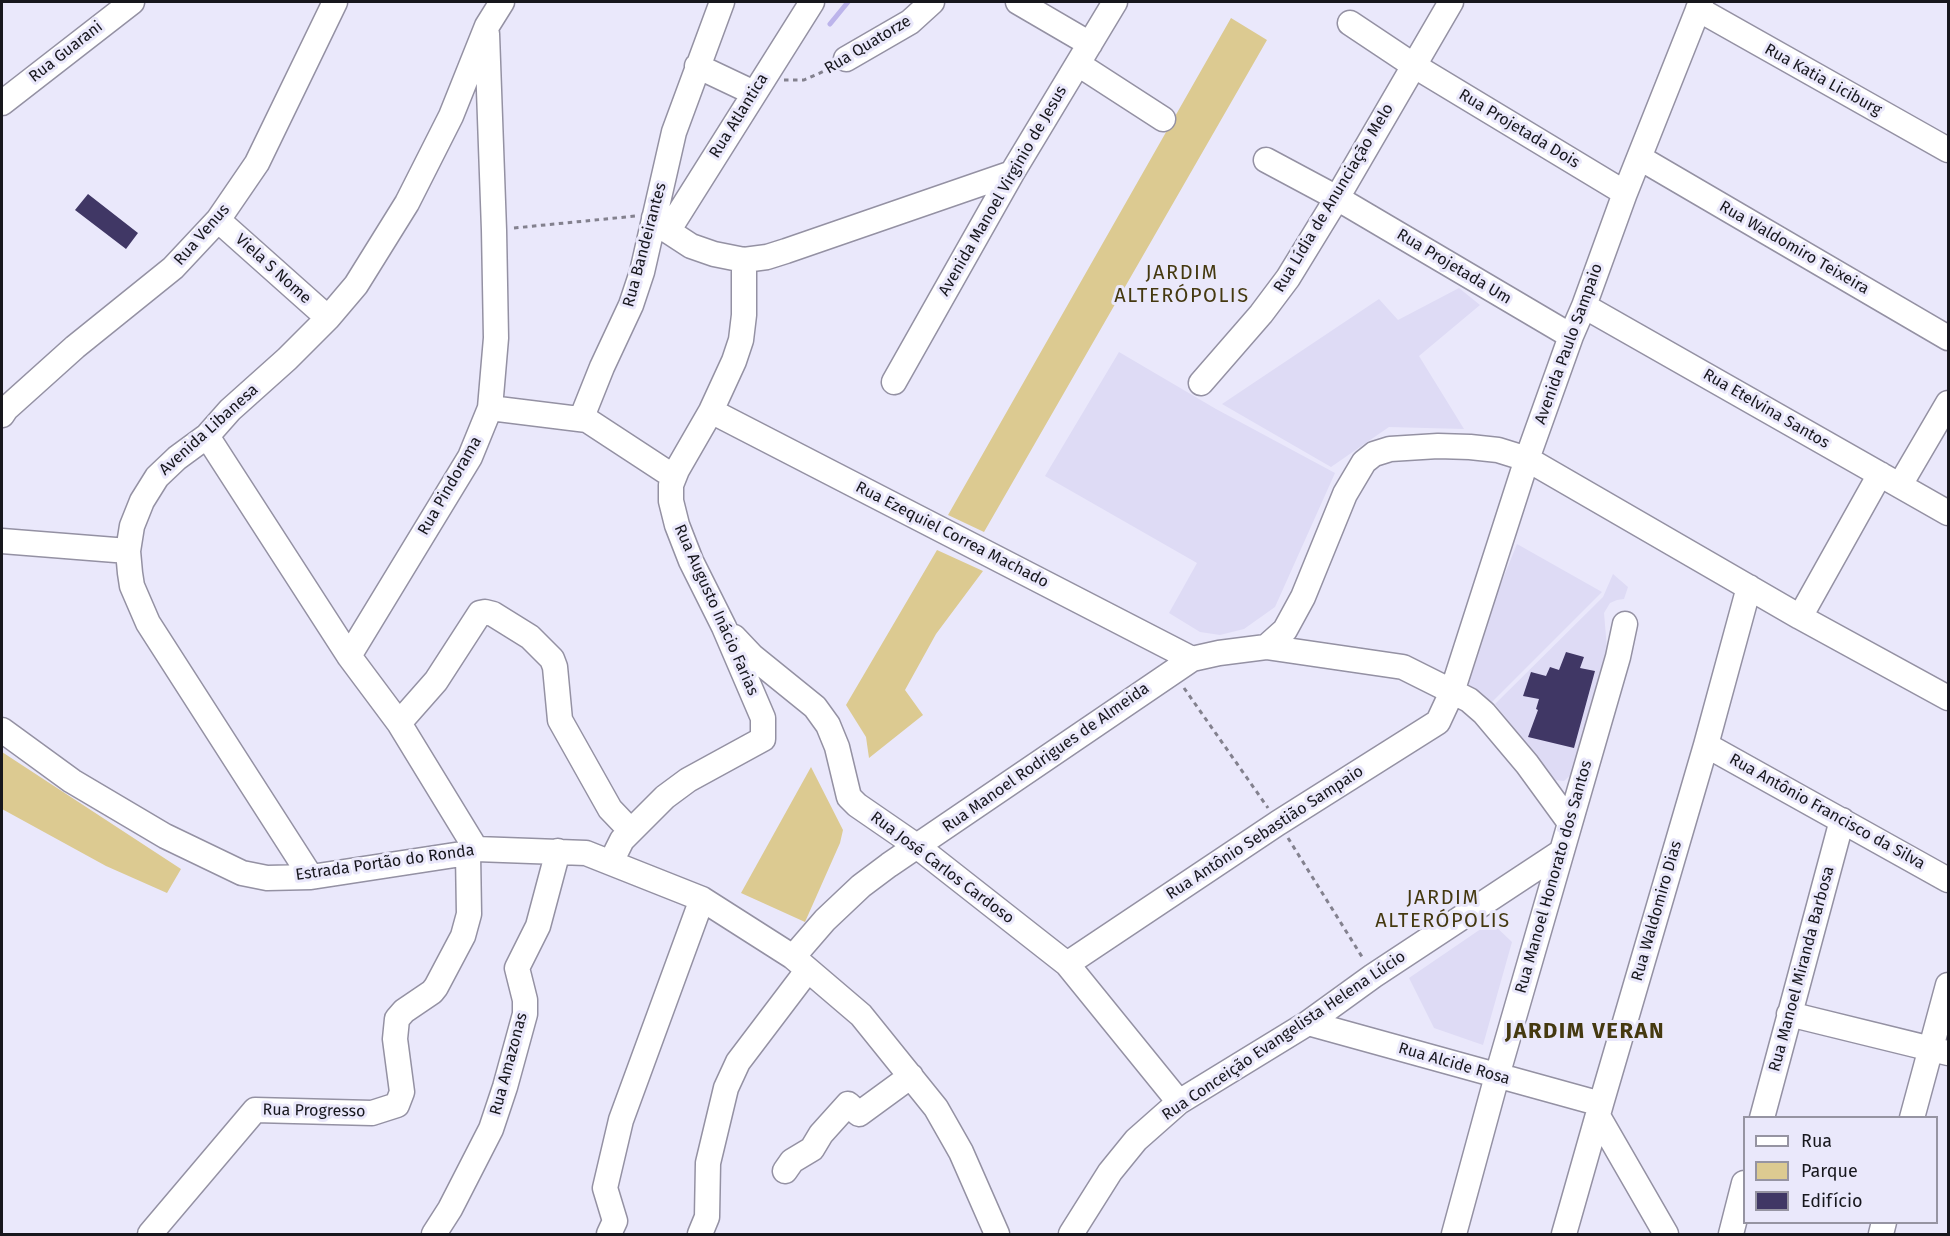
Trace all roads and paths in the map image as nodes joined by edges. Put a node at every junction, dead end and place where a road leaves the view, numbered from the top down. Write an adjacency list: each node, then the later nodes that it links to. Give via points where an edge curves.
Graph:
1 (132, 2): 19 (street, Rua Guarani)
2 (335, 2): 27 (street, Rua Venus, via 256,163)
3 (483, 2): 13 (street, Rua Pindorama)
4 (502, 2): 13 (street, Avenida Libanesa)
5 (722, 2): 17 (street, Rua Bandeirantes)
6 (813, 2): 18 (street, Rua Atlantica)
7 (932, 2): 15 (street, Rua Quatorze, via 910,22)
8 (1018, 2): 14 (street)
9 (1115, 2): 14 (street, Avenida Manoel Virginio de Jesus)
10 (1451, 2): 16 (street, Rua Lídia de Anunciação Melo)
11 (1699, 5): 21 (street, Rua Katia Liciburg); 22 (street, Avenida Paulo Sampaio)
12 (1350, 23): 16 (street, Rua Projetada Dois)
13 (487, 26): 29 (street, Rua Pindorama); 32 (street, Avenida Libanesa, via 451,116 407,202 356,285)
14 (1084, 54): 20 (street); 24 (street, Avenida Manoel Virginio de Jesus)
15 (846, 59): 18 (path, Rua Quatorze, via 804,80)
16 (1413, 65): 25 (street, Rua Projetada Dois); 26 (street, Rua Lídia de Anunciação Melo)
17 (697, 66): 18 (street); 28 (street, Rua Bandeirantes, via 674,132)
18 (759, 84): 28 (street, Rua Atlantica)
19 (2, 103)
20 (1163, 118)
21 (1948, 150)
22 (1640, 158): 25 (street, Avenida Paulo Sampaio); 34 (street, Rua Waldomiro Teixeira)
23 (1266, 160): 26 (street, Rua Projetada Um)
24 (1012, 172): 30 (street, via 786,251); 35 (street, Avenida Manoel Virginio de Jesus)
25 (1625, 193): 31 (street, Avenida Paulo Sampaio)
26 (1337, 198): 33 (street, Rua Projetada Um); 36 (street, Rua Lídia de Anunciação Melo, via 1262,314)
27 (218, 220): 32 (street, Viela S Nome); 40 (street, Rua Venus, via 173,268 75,347)
28 (661, 224): 29 (path, via 638,216); 30 (street, via 690,246); 41 (street, Rua Bandeirantes, via 584,412)
29 (494, 230): 38 (street, Rua Pindorama, via 496,338)
30 (744, 260): 39 (street, Rua Augusto Inácio Farias, via 741,340)
31 (1584, 306): 33 (street, Avenida Paulo Sampaio); 45 (street, Rua Etelvina Santos)
32 (328, 318): 42 (street, Avenida Libanesa)
33 (1571, 336): 43 (street, Avenida Paulo Sampaio)
34 (1948, 338)
35 (894, 382)
36 (1201, 383)
37 (1948, 403): 45 (street)
38 (490, 408): 41 (street); 54 (street, Rua Pindorama, via 470,457)
39 (711, 411): 44 (street, Rua Augusto Inácio Farias); 55 (street, Rua Ezequiel Correa Machado)
40 (2, 415)
41 (586, 420): 44 (street)
42 (207, 436): 48 (street, Avenida Libanesa, via 157,477 132,526); 54 (street)
43 (1527, 459): 49 (street); 53 (street, via 1470,447 1390,449 1374,454 1355,474 1286,630); 56 (street, Avenida Paulo Sampaio)
44 (674, 477): 52 (street, Rua Augusto Inácio Farias, via 671,501 677,525)
45 (1890, 479): 46 (street, Rua Etelvina Santos); 50 (street)
46 (1948, 513)
47 (2, 541): 48 (street)
48 (128, 551): 69 (street, Avenida Libanesa, via 132,586 148,623)
49 (1749, 586): 50 (street); 60 (street, Rua Waldomiro Dias)
50 (1800, 617): 57 (street)
51 (1625, 624): 62 (street, Rua Manoel Honorato dos Santos)
52 (724, 627): 63 (street, Rua Augusto Inácio Farias, via 763,718 763,739 688,780 664,797); 64 (street, Rua José Carlos Cardoso, via 752,656 815,707 837,747 849,797)
53 (1266, 647): 55 (street, Rua Manoel Rodrigues de Almeida); 56 (street, Rua Manoel Rodrigues de Almeida, via 1403,667)
54 (349, 656): 58 (street)
55 (1192, 659): 64 (street, Rua Manoel Rodrigues de Almeida)
56 (1452, 692): 62 (street, Rua Manoel Rodrigues de Almeida, via 1469,700 1495,725); 73 (street, Rua Antônio Sebastião Sampaio, via 1438,722)
57 (1948, 698)
58 (399, 723): 63 (street, via 436,681 480,613 493,614 530,637 552,659 560,720 610,809); 65 (street)
59 (2, 730): 69 (street, Estrada Portão do Ronda, via 72,781 165,836 243,873 267,878)
60 (1706, 745): 61 (street, Rua Antônio Francisco da Silva); 81 (street, Rua Waldomiro Dias)
61 (1842, 820): 70 (street, Rua Antônio Francisco da Silva); 75 (street, Rua Manoel Miranda Barbosa)
62 (1570, 823): 67 (street, Rua Manoel Honorato dos Santos)
63 (631, 831): 68 (street, Rua Augusto Inácio Farias)
64 (918, 846): 72 (street, Rua Manoel Rodrigues de Almeida, via 861,886 825,920); 73 (street, Rua José Carlos Cardoso)
65 (472, 851): 66 (street, Estrada Portão do Ronda); 69 (street, Estrada Portão do Ronda); 86 (street, Rua Progresso, via 469,914 463,936 436,987 397,1019 395,1039 402,1092 397,1105 372,1113 255,1110)
66 (558, 851): 68 (street, Estrada Portão do Ronda, via 586,853); 87 (street, Rua Amazonas, via 538,926 517,968 525,1014 505,1087 491,1129)
67 (1561, 852): 76 (street, Rua Conceição Evangelista Helena Lúcio); 79 (street, Rua Manoel Honorato dos Santos)
68 (611, 862): 71 (street, Estrada Portão do Ronda)
69 (311, 877)
70 (1948, 880)
71 (702, 899): 72 (street, Estrada Portão do Ronda); 88 (street, via 621,1120 605,1188 615,1221)
72 (800, 964): 78 (street, Estrada Portão do Ronda, via 861,1015); 89 (street, Rua Manoel Rodrigues de Almeida, via 738,1062 726,1088 708,1162 707,1216)
73 (1067, 964): 80 (street, Rua José Carlos Cardoso)
74 (1948, 985): 77 (street)
75 (1789, 1014): 77 (street); 82 (street, Rua Manoel Miranda Barbosa)
76 (1308, 1023): 79 (street, Rua Alcide Rosa); 80 (street, Rua Conceição Evangelista Helena Lúcio)
77 (1940, 1051): 83 (street)
78 (911, 1076): 84 (street, via 859,1114 848,1104 812,1149 792,1161); 90 (street, Estrada Portão do Ronda, via 936,1107 961,1152)
79 (1497, 1076): 81 (street, Rua Alcide Rosa); 92 (street, Rua Manoel Honorato dos Santos)
80 (1179, 1102): 91 (street, Rua Conceição Evangelista Helena Lúcio, via 1151,1125 1117,1164)
81 (1599, 1110): 93 (street, Rua Waldomiro Dias); 94 (street)
82 (1763, 1116)
83 (1913, 1116)
84 (785, 1171)
85 (1743, 1187): 95 (street)
86 (150, 1234)
87 (434, 1234)
88 (609, 1234)
89 (700, 1234)
90 (997, 1234)
91 (1071, 1234)
92 (1454, 1234)
93 (1564, 1234)
94 (1666, 1234)
95 (1731, 1234)

